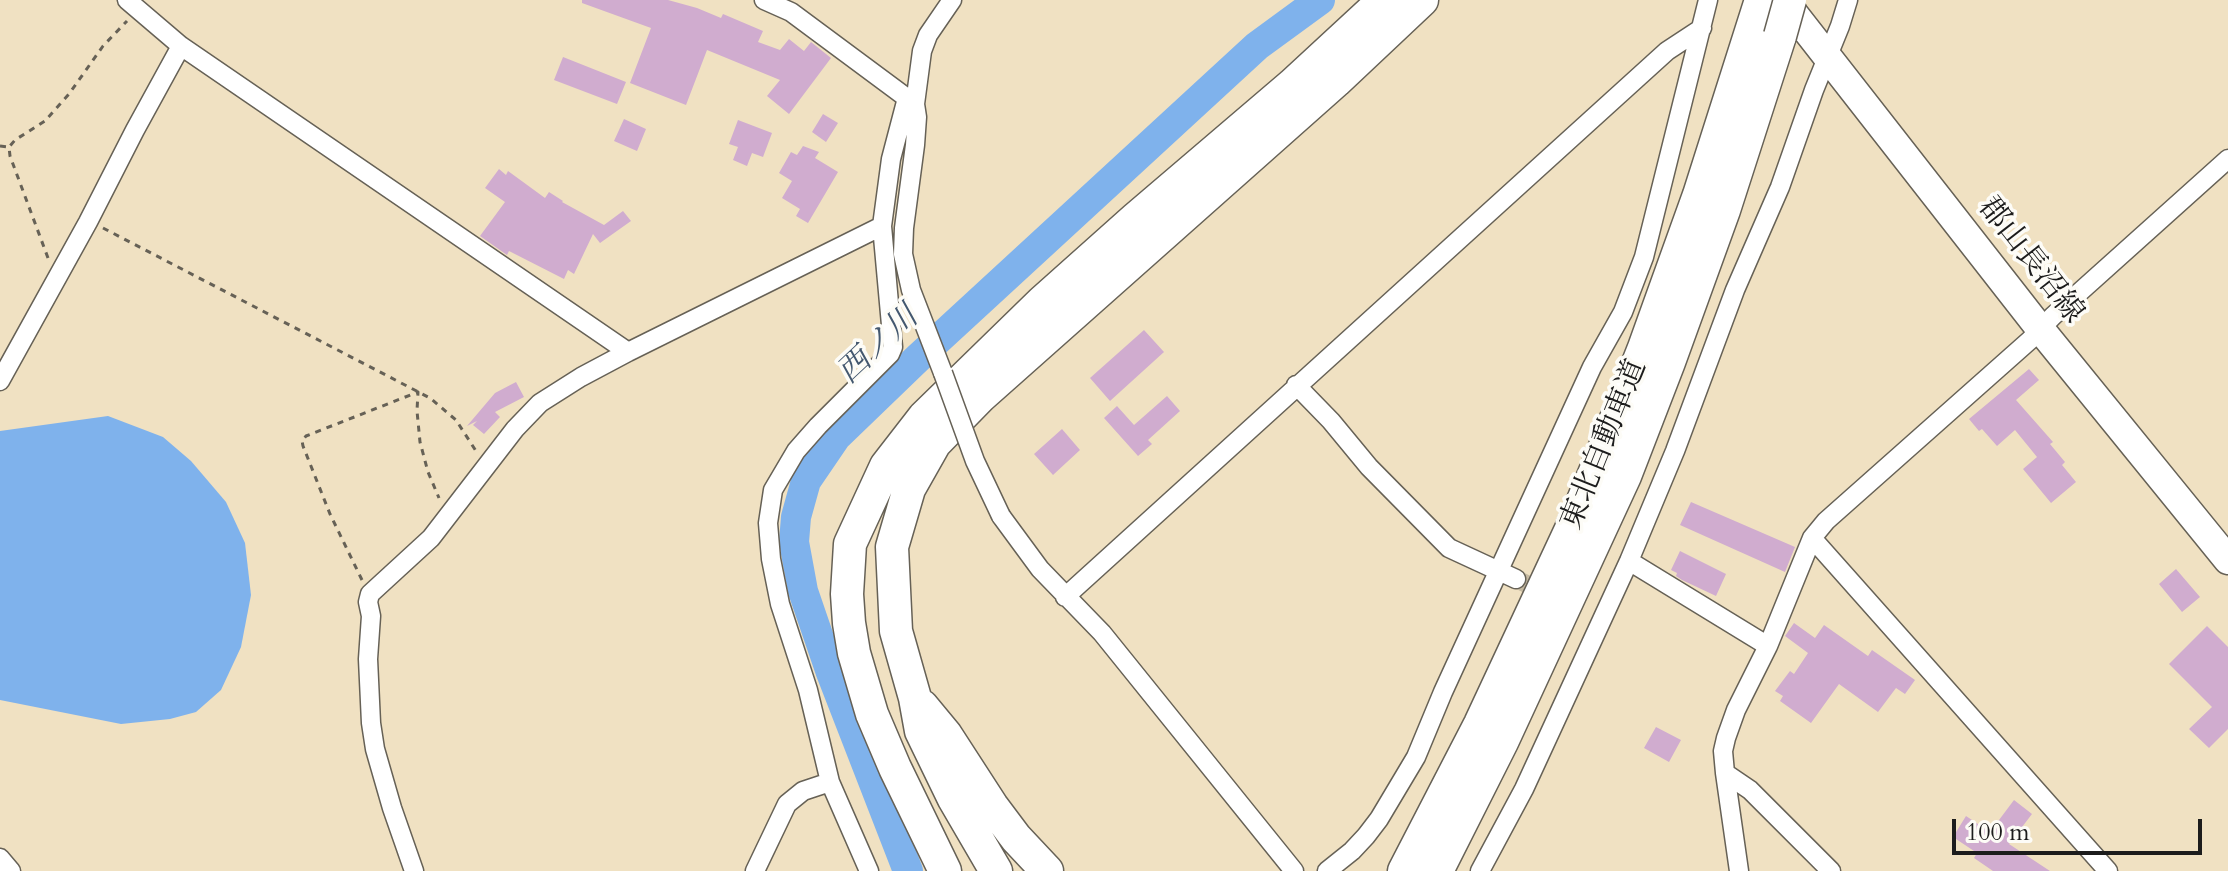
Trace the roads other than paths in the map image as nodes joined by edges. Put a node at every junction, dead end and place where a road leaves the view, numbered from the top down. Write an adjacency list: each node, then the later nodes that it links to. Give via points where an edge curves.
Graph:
1 (764, 0): 13 (street, via 791,12)
2 (952, 0): 13 (street, via 928,35)
3 (1384, 0): 20 (highway, via 959,381 886,466)
4 (1422, 0): 31 (highway, via 935,443 909,489 892,547 896,631)
5 (1708, 0): 10 (street)
6 (1790, 0): 32 (highway, 東北自動車道, bridge, via 1724,210 1631,461)
7 (1848, 0): 12 (street)
8 (1767, 3): 12 (main road, 郡山長沼線); 21 (highway, 東北自動車道, via 1644,348)
9 (134, 4): 11 (street)
10 (1702, 28): 19 (street, via 1667,51); 25 (street, via 1644,257 1623,312 1592,367)
11 (181, 46): 17 (street); 18 (street)
12 (1828, 59): 16 (main road, 郡山長沼線); 24 (street)
13 (911, 101): 15 (street, via 891,159); 27 (street, bridge, via 917,117 903,254 911,290 1001,516)
14 (2228, 159): 16 (street)
15 (882, 226): 17 (street); 34 (street, via 893,347 796,451 773,490 768,523 780,604)
16 (2041, 330): 22 (street); 23 (main road, 郡山長沼線)
17 (628, 352): 37 (street, via 540,403 431,538 370,594 368,659 375,749)
18 (0, 381)
19 (1296, 385): 25 (street, via 1449,548); 27 (street)
20 (861, 517): 40 (highway, via 848,567 854,653 872,714); 41 (highway, via 864,614 877,669 914,762)
21 (1572, 527): 46 (highway, via 1406,836); 47 (highway, 東北自動車道)
22 (1812, 538): 30 (street); 53 (street)
23 (2228, 560)
24 (1629, 561): 29 (street); 30 (street)
25 (1498, 571): 26 (street); 45 (street, via 1416,757 1366,836)
26 (1516, 579)
27 (1065, 597): 44 (street, via 1102,633)
28 (1585, 611): 29 (street)
29 (1603, 619): 50 (street)
30 (1768, 646): 33 (street, via 1731,722 1723,751)
31 (915, 698): 42 (highway, via 934,761); 43 (highway, via 1000,817)
32 (1502, 742): 48 (highway, 東北自動車道); 49 (highway)
33 (1725, 773): 51 (street); 52 (street, via 1750,790)
34 (830, 782): 38 (street, via 803,791 787,804); 39 (street)
35 (0, 858): 36 (street)
36 (11, 871)
37 (414, 871)
38 (755, 871)
39 (869, 871)
40 (945, 871)
41 (975, 871)
42 (996, 871)
43 (1047, 871)
44 (1294, 871)
45 (1327, 871)
46 (1381, 871)
47 (1404, 871)
48 (1437, 871)
49 (1449, 871)
50 (1480, 871)
51 (1739, 871)
52 (1831, 871)
53 (2108, 871)

